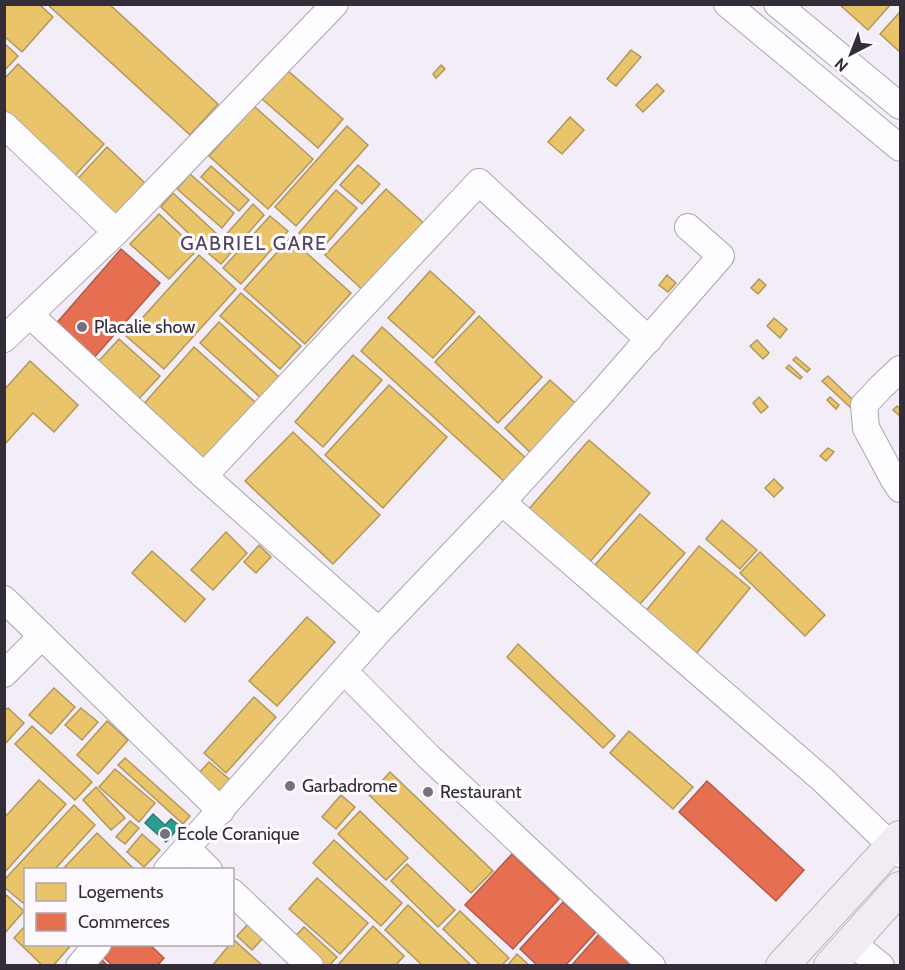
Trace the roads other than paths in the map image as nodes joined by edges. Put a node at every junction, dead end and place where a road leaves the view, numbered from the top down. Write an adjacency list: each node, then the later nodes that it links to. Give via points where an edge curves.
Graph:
1 (335, 4): 8 (street)
2 (727, 4): 6 (street)
3 (777, 4): 4 (street)
4 (900, 106)
5 (4, 125): 8 (street)
6 (900, 148)
7 (688, 227): 11 (street, via 721,256)
8 (116, 232): 9 (street)
9 (30, 315): 10 (street); 13 (street)
10 (4, 339)
11 (649, 340): 13 (street, via 479,182); 15 (street)
12 (900, 369): 14 (street, via 864,405 866,428)
13 (204, 476): 17 (street)
14 (900, 489)
15 (502, 502): 17 (street); 22 (street)
16 (4, 599): 18 (street)
17 (379, 631): 19 (street)
18 (42, 636): 20 (street); 21 (street)
19 (344, 671): 21 (street); 32 (street, via 428,756)
20 (4, 674)
21 (221, 811): 23 (street)
22 (898, 846): 33 (main road)
23 (188, 848): 24 (street); 25 (street)
24 (170, 868)
25 (206, 868)
26 (900, 888): 28 (main road)
27 (234, 894): 31 (street)
28 (851, 942): 34 (main road); 35 (street)
29 (97, 946): 30 (street)
30 (79, 966)
31 (310, 966)
32 (652, 966)
33 (782, 966)
34 (830, 966)
35 (881, 966)

